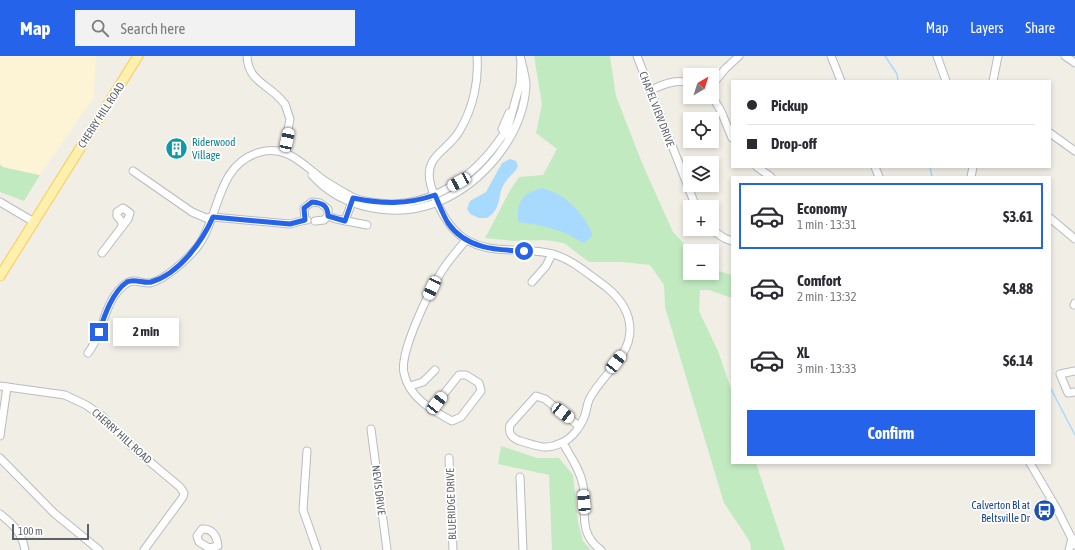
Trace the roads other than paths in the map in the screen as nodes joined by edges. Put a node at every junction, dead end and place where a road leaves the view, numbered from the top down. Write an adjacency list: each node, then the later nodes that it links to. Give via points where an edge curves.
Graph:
1 (138, 56): 38 (main road, CHERRY HILL ROAD)
2 (247, 56): 24 (street, via 248,67 254,78 284,103 290,119)
3 (477, 56): 29 (street, via 474,94 469,114 458,133 430,164 429,176)
4 (637, 56): 17 (street, CHAPEL VIEW DRIVE)
5 (739, 56): 12 (street)
6 (831, 56): 13 (street)
7 (937, 56): 14 (street)
8 (998, 56): 15 (street)
9 (1065, 56): 11 (street)
10 (521, 59): 19 (street, via 520,84); 20 (street, via 526,85)
11 (1075, 63)
12 (719, 76)
13 (841, 80)
14 (946, 80)
15 (992, 80)
16 (683, 81): 17 (street, via 671,82)
17 (651, 90): 30 (street, CHAPEL VIEW DRIVE)
18 (717, 104): 23 (street)
19 (513, 110): 20 (street); 21 (street, via 507,115 502,126)
20 (520, 113): 21 (street)
21 (507, 134): 29 (street, via 485,170 472,181)
22 (1051, 134): 25 (street)
23 (731, 136)
24 (284, 151): 31 (street, via 300,160); 34 (street, via 257,153 241,162 222,188)
25 (1075, 151)
26 (758, 168): 28 (street)
27 (133, 171): 34 (street, via 192,212 206,218)
28 (770, 176)
29 (436, 199): 31 (street, via 423,206 387,210); 43 (street, via 448,223)
30 (693, 200)
31 (352, 201): 37 (street)
32 (0, 202): 38 (street)
33 (328, 216): 34 (street, via 325,205 312,202 304,208 306,220 290,224); 36 (street, via 324,220); 37 (street)
34 (213, 217): 49 (street, via 198,246 171,271 149,283 126,283 110,303 94,346)
35 (1051, 219): 42 (street)
36 (315, 221)
37 (345, 221): 39 (street)
38 (34, 222): 47 (main road, CHERRY HILL ROAD)
39 (368, 225)
40 (122, 227): 45 (street)
41 (719, 235): 44 (street)
42 (1075, 239)
43 (466, 240): 46 (street, via 480,247); 53 (street, via 439,275 405,352 404,373)
44 (731, 241)
45 (102, 253)
46 (552, 254): 48 (street, via 546,266); 56 (street, via 578,266 612,292 623,305 629,320 630,331 626,349 590,398)
47 (0, 276)
48 (532, 282)
49 (88, 353)
50 (435, 370): 53 (street, via 423,382)
51 (1075, 371): 54 (street, via 1060,374 1068,393)
52 (4, 386): 58 (street, CHERRY HILL ROAD); 69 (street, CHERRY HILL ROAD, via 65,395 86,405 102,416 131,446 180,486 184,493 183,497)
53 (410, 386): 55 (street, via 414,394)
54 (1075, 392)
55 (431, 410): 55 (street, via 456,420 477,397 480,391 478,383 466,375 459,375)
56 (579, 426): 59 (street); 59 (street, via 541,396 536,396 510,425 510,434 516,440 548,448)
57 (371, 429): 71 (street, NEVIS DRIVE)
58 (0, 436)
59 (563, 443): 74 (street, via 581,479 586,532 592,544)
60 (307, 451): 70 (street, via 303,510)
61 (0, 458): 68 (street, via 54,513)
62 (449, 458): 72 (street, BLUERIDGE DRIVE)
63 (1031, 464): 66 (street)
64 (520, 477): 73 (street)
65 (0, 514): 67 (street, via 18,530)
66 (1074, 541): 75 (street)
67 (25, 550)
68 (99, 550)
69 (144, 550)
70 (317, 550)
71 (387, 550)
72 (453, 550)
73 (523, 550)
74 (601, 550)
75 (1069, 550)

